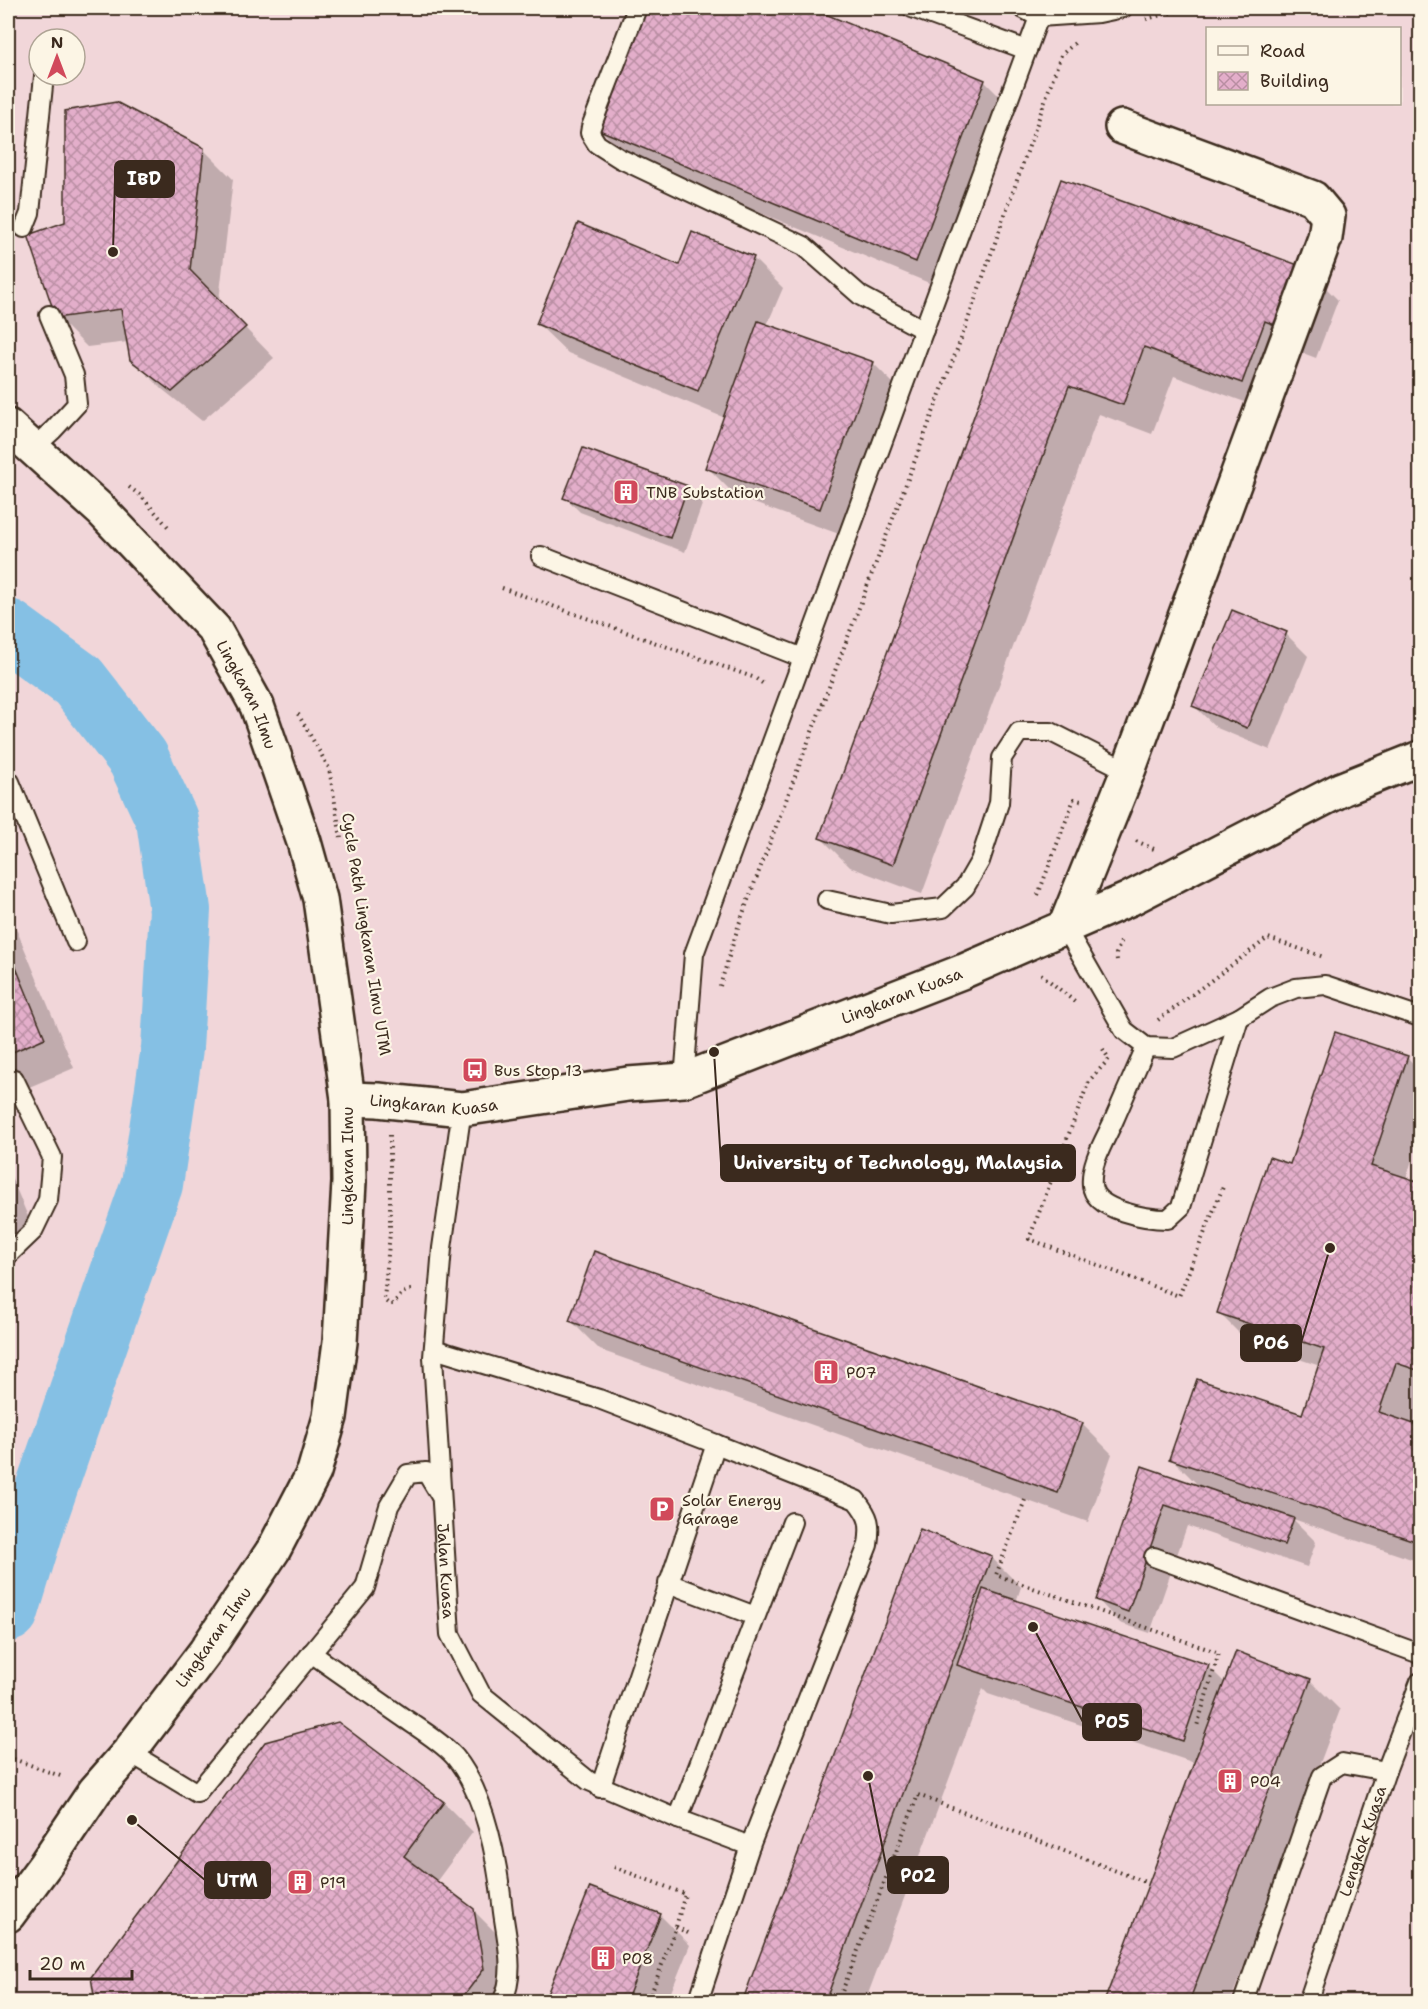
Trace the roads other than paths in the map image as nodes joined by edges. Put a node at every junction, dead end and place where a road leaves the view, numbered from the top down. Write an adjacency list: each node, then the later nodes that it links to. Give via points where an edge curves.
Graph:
1 (637, 8): 11 (lane, via 591,127 597,144 804,246 861,296)
2 (912, 8): 6 (lane)
3 (1022, 8): 5 (lane)
4 (1123, 8): 5 (lane)
5 (1039, 17): 6 (lane)
6 (1027, 50): 11 (lane)
7 (43, 87): 9 (lane, via 30,213)
8 (1122, 127): 17 (street, via 1313,198 1328,216 1325,238)
9 (24, 228)
10 (49, 315): 13 (lane, via 74,375 77,404)
11 (924, 330): 15 (lane)
12 (8, 426): 13 (street, Lingkaran Ilmu)
13 (33, 448): 27 (street, Lingkaran Ilmu, via 102,511 214,630 257,706 320,899)
14 (541, 556): 15 (lane)
15 (803, 658): 26 (lane, via 694,954)
16 (1420, 758): 20 (street, Lingkaran Kuasa, via 1342,789 1129,899)
17 (1128, 771): 19 (lane, via 1051,732 1019,732 1002,758 999,803 980,861 965,887 943,908 891,914); 20 (street)
18 (8, 782): 21 (lane)
19 (826, 900)
20 (1065, 927): 24 (lane, via 1124,1030); 26 (street, Lingkaran Kuasa, via 964,971)
21 (76, 942)
22 (1420, 1017): 23 (lane, via 1325,985 1296,988 1270,998)
23 (1239, 1018): 24 (lane, via 1173,1048); 24 (lane, via 1181,1206 1168,1219 1150,1219 1112,1208 1097,1198 1092,1187 1095,1163)
24 (1146, 1047)
25 (14, 1079): 29 (lane, via 52,1157 48,1200 33,1231)
26 (684, 1080): 28 (street, Lingkaran Kuasa, via 628,1084)
27 (348, 1099): 28 (street, Lingkaran Kuasa); 40 (street, Lingkaran Ilmu, via 349,1182 340,1342 330,1417 314,1472 274,1549 205,1652)
28 (462, 1109): 30 (lane, Jalan Kuasa, via 442,1248)
29 (8, 1255)
30 (434, 1348): 31 (lane, via 599,1399); 32 (lane, Jalan Kuasa)
31 (716, 1444): 35 (lane); 44 (lane, via 856,1500 866,1513 870,1528 868,1545)
32 (441, 1496): 37 (lane, via 426,1472 408,1474 389,1506 365,1588); 42 (lane, Jalan Kuasa, via 450,1634 481,1694)
33 (792, 1522): 36 (lane)
34 (1154, 1557): 38 (lane)
35 (668, 1583): 36 (lane); 42 (lane)
36 (755, 1616): 43 (lane)
37 (311, 1653): 40 (lane, via 197,1793); 46 (lane, via 417,1726 454,1756 472,1783 499,1878 510,1965 508,1990)
38 (1420, 1654)
39 (1420, 1682): 41 (lane, Lengkok Kuasa)
40 (129, 1752): 45 (street, Lingkaran Ilmu, via 96,1791)
41 (1386, 1771): 48 (lane, via 1342,1763 1322,1776); 49 (lane, Lengkok Kuasa)
42 (600, 1788): 43 (lane, Jalan Kuasa)
43 (678, 1819): 44 (lane, Jalan Kuasa)
44 (750, 1846): 47 (lane)
45 (8, 1915)
46 (502, 2001)
47 (698, 2001)
48 (1243, 2001)
49 (1308, 2001)

